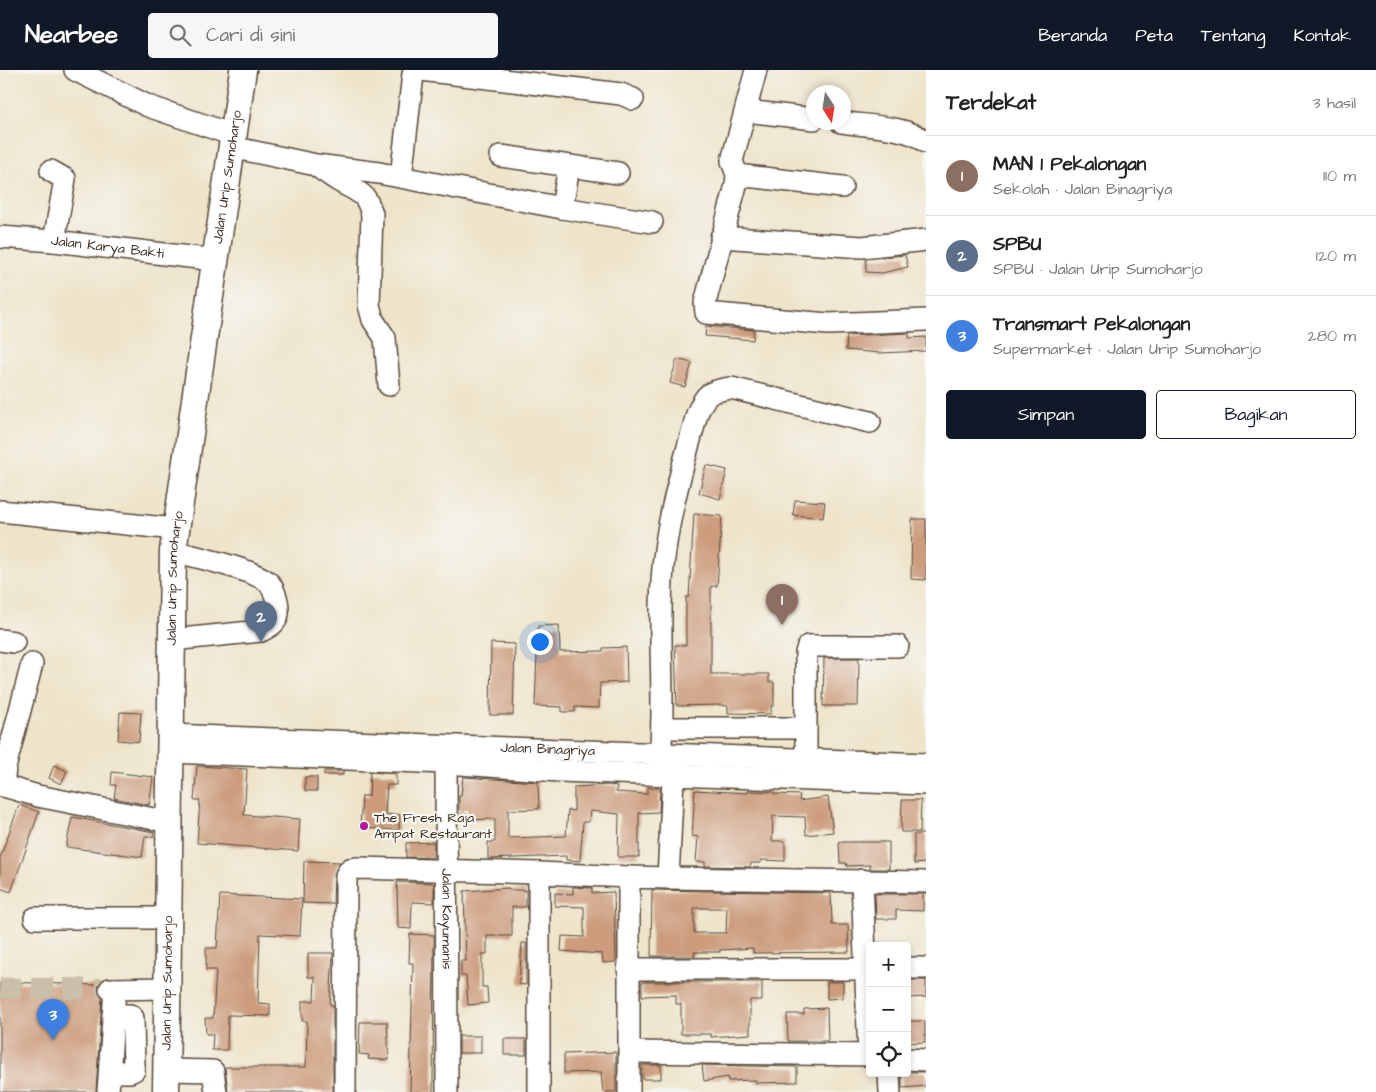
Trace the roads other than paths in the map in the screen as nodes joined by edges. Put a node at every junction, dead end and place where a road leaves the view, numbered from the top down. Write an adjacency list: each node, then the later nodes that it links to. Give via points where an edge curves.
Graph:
1 (75, 70): 9 (street, via 148,106)
2 (243, 70): 9 (main road, Jalan Urip Sumoharjo)
3 (419, 70): 5 (street, via 621,94); 17 (street, via 412,74)
4 (756, 70): 6 (street)
5 (633, 99)
6 (746, 111): 7 (street); 16 (street, via 732,161)
7 (806, 118)
8 (851, 123): 10 (street, via 909,132)
9 (232, 141): 12 (street); 25 (main road, Jalan Urip Sumoharjo)
10 (926, 142)
11 (501, 156): 13 (street)
12 (316, 165): 17 (street); 27 (street, via 362,193 372,214 369,305 385,338)
13 (569, 166): 15 (street); 19 (street)
14 (51, 171): 24 (street, via 65,179)
15 (618, 172)
16 (736, 175): 18 (street); 22 (street, via 736,186)
17 (401, 177): 19 (street)
18 (842, 188)
19 (562, 208): 20 (street)
20 (652, 222)
21 (0, 237): 24 (street, Jalan Karya Bakti)
22 (721, 237): 23 (street, via 862,247); 26 (street, via 705,303 706,312 828,324)
23 (926, 240)
24 (54, 241): 25 (street, Jalan Karya Bakti)
25 (215, 260): 30 (main road, Jalan Urip Sumoharjo)
26 (926, 320)
27 (389, 385)
28 (870, 422): 36 (street, via 731,388 703,398 668,521 662,582)
29 (0, 511): 30 (street)
30 (174, 540): 31 (main road, Jalan Urip Sumoharjo); 31 (street, via 269,584 278,606 278,618 261,631)
31 (171, 640): 34 (main road, Jalan Urip Sumoharjo)
32 (898, 646): 35 (street, via 808,646)
33 (32, 664): 40 (street)
34 (170, 743): 37 (street, Jalan Binagriya); 41 (main road, Jalan Urip Sumoharjo)
35 (806, 749): 36 (street, Jalan Binagriya); 36 (street); 38 (street, Jalan Binagriya)
36 (664, 753): 37 (street, Jalan Binagriya, via 560,761); 39 (street, Jalan Binagriya, via 831,782); 45 (street)
37 (446, 754): 42 (street, Jalan Kayumanis)
38 (926, 764)
39 (926, 784)
40 (2, 785): 41 (street, via 38,796)
41 (169, 822): 49 (main road, Jalan Urip Sumoharjo)
42 (446, 870): 43 (street); 66 (street, via 358,868 346,875); 67 (street, Jalan Kayumanis)
43 (539, 873): 44 (street); 68 (street)
44 (629, 877): 45 (street); 53 (street)
45 (668, 878): 46 (street)
46 (862, 880): 47 (street); 50 (street)
47 (926, 882)
48 (35, 918): 49 (street)
49 (167, 918): 56 (main road, Jalan Urip Sumoharjo)
50 (866, 942)
51 (911, 968): 52 (street)
52 (926, 968)
53 (628, 969): 54 (street); 58 (street)
54 (866, 970)
55 (868, 987): 57 (street)
56 (166, 988): 63 (main road, Jalan Urip Sumoharjo); 64 (street, via 112,989)
57 (869, 1032)
58 (630, 1052): 59 (street); 69 (street)
59 (866, 1055)
60 (911, 1059): 61 (street)
61 (926, 1060)
62 (889, 1077): 70 (street)
63 (166, 1081): 65 (street, via 213,1071)
64 (109, 1082)
65 (216, 1092)
66 (345, 1092)
67 (447, 1092)
68 (539, 1092)
69 (629, 1092)
70 (890, 1092)

